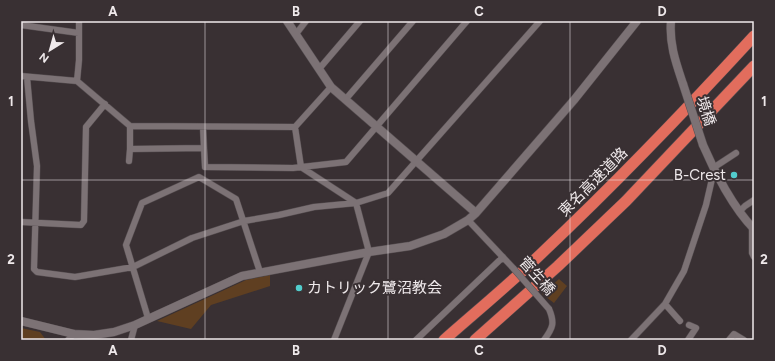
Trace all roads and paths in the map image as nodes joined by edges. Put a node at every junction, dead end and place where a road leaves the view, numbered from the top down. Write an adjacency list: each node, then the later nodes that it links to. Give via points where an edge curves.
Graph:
1 (78, 21): 11 (street)
2 (287, 21): 12 (street)
3 (306, 21): 12 (street)
4 (360, 21): 15 (street)
5 (414, 21): 19 (street)
6 (466, 21): 22 (street)
7 (540, 21): 29 (street)
8 (637, 21): 35 (street, via 574,100)
9 (671, 21): 31 (street, 境橋, bridge, via 672,53 702,145)
10 (21, 25): 11 (street)
11 (79, 33): 17 (street)
12 (296, 34): 15 (street)
13 (754, 36): 56 (highway, 東名高速道路, via 695,101 543,253)
14 (754, 66): 57 (highway, via 626,201)
15 (319, 69): 18 (street)
16 (24, 77): 17 (street); 39 (street, via 37,166)
17 (77, 80): 20 (street)
18 (331, 87): 19 (street); 24 (street)
19 (345, 100): 22 (street)
20 (105, 104): 21 (street); 39 (street, via 86,127 84,221 81,225)
21 (130, 126): 23 (street); 26 (street)
22 (376, 126): 29 (street); 30 (street, via 346,162)
23 (203, 127): 24 (street); 25 (street)
24 (295, 127): 30 (street)
25 (204, 148): 26 (street); 30 (street, via 205,167)
26 (130, 149): 28 (street)
27 (736, 153): 31 (street)
28 (129, 161)
29 (416, 162): 33 (street, via 388,193); 35 (street)
30 (301, 167): 33 (street)
31 (715, 171): 34 (street, 境橋); 46 (street, via 684,271)
32 (754, 200): 34 (street)
33 (356, 203): 37 (street, via 314,207); 41 (street)
34 (740, 211): 40 (street, 境橋)
35 (476, 213): 36 (street)
36 (468, 220): 41 (street, via 430,240 410,246); 43 (street, 菅生橋)
37 (244, 221): 44 (street, via 192,238); 44 (street, via 236,199 199,177 142,203 126,245); 45 (street)
38 (21, 222): 39 (street)
39 (35, 223): 44 (street, via 34,269 37,272 75,277)
40 (753, 228): 42 (street)
41 (369, 252): 45 (street); 54 (street)
42 (754, 256)
43 (504, 259): 55 (street); 58 (street, 菅生橋, bridge, via 549,309 553,319 551,331)
44 (133, 267): 47 (street)
45 (260, 272): 47 (street, via 242,276)
46 (665, 304): 49 (street); 59 (street)
47 (148, 318): 50 (street)
48 (21, 321): 52 (street)
49 (680, 321)
50 (135, 325): 52 (street, via 107,333); 53 (street)
51 (689, 325): 60 (street, via 696,328)
52 (71, 337)
53 (131, 340)
54 (334, 340)
55 (416, 340)
56 (444, 340)
57 (475, 340)
58 (544, 340)
59 (631, 340)
60 (688, 340)
61 (729, 340): 62 (street, via 734,334)
62 (744, 340)

